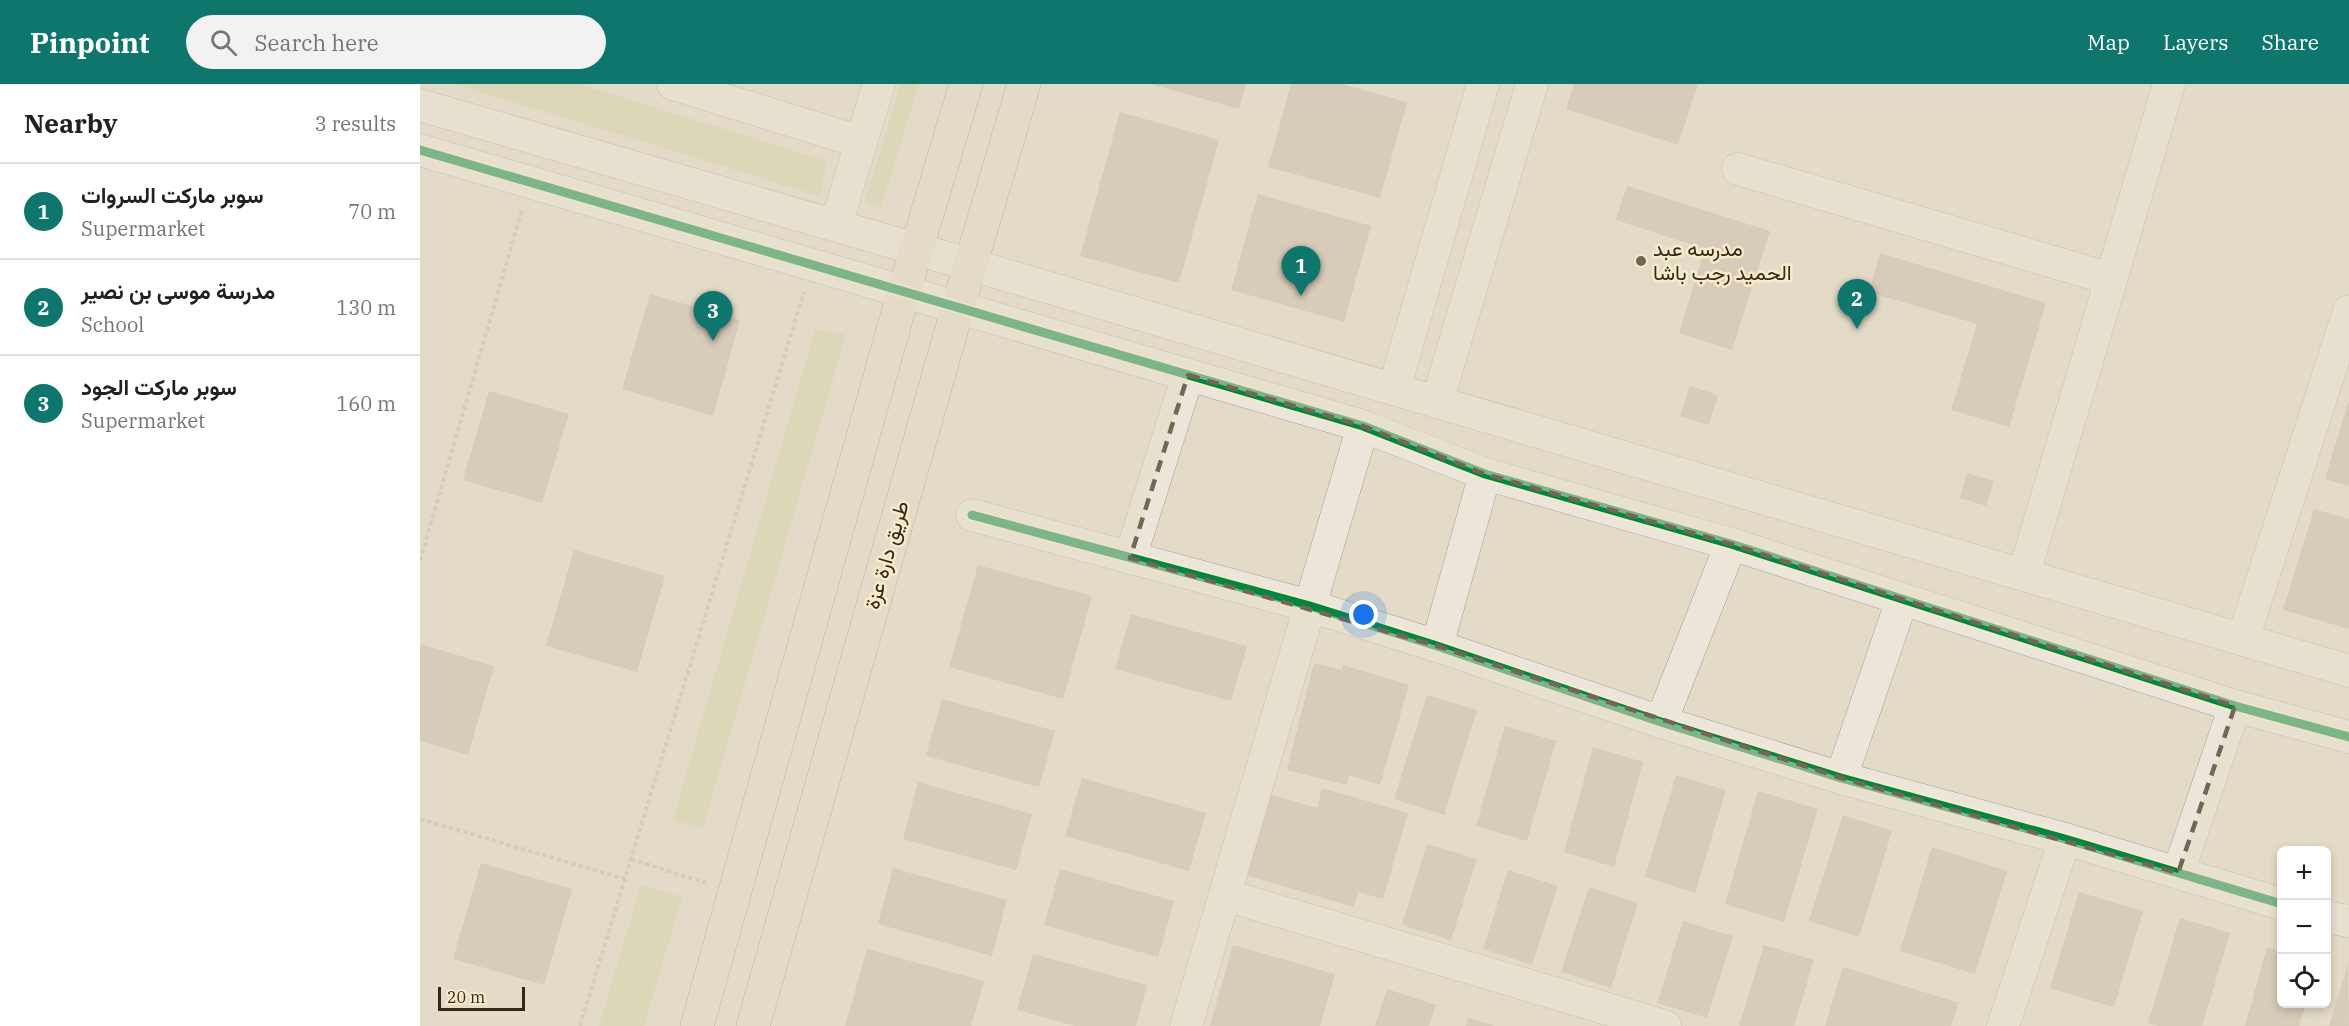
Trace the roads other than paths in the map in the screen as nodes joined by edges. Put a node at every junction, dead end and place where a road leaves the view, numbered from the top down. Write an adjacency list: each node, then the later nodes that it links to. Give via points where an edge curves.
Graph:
1 (673, 84): 9 (street)
2 (879, 84): 9 (street)
3 (966, 84): 13 (main road)
4 (1024, 84): 14 (main road, طريق دارة عزة)
5 (1484, 84): 20 (street)
6 (1532, 84): 21 (street)
7 (2169, 84): 15 (street)
8 (420, 105): 12 (street)
9 (861, 142): 12 (street)
10 (420, 150): 16 (street)
11 (1737, 169): 15 (street)
12 (836, 225): 13 (street)
13 (917, 249): 14 (street); 16 (main road)
14 (970, 265): 17 (main road, طريق دارة عزة); 20 (street)
15 (2111, 279): 27 (street)
16 (904, 291): 17 (street); 43 (main road)
17 (958, 307): 19 (street); 44 (main road, طريق دارة عزة)
18 (2347, 325): 30 (street)
19 (1188, 375): 22 (street); 26 (street)
20 (1394, 389): 21 (street)
21 (1437, 402): 27 (street)
22 (1363, 426): 23 (street); 29 (street)
23 (1485, 474): 25 (street); 31 (street)
24 (972, 515): 26 (street)
25 (1731, 544): 28 (street); 34 (street)
26 (1131, 558): 29 (street)
27 (2024, 574): 30 (street)
28 (1902, 600): 33 (street); 36 (street)
29 (1310, 606): 31 (street); 39 (street)
30 (2242, 639): 32 (street)
31 (1437, 646): 34 (street)
32 (2349, 671)
33 (2235, 706): 35 (street); 38 (street)
34 (1661, 722): 36 (street)
35 (2349, 737)
36 (1841, 778): 37 (street)
37 (2065, 839): 38 (street); 47 (street)
38 (2178, 873): 40 (street)
39 (1225, 895): 45 (street); 46 (street)
40 (2277, 903)
41 (2331, 918): 42 (street)
42 (2349, 921)
43 (698, 1026)
44 (753, 1026)
45 (1186, 1026)
46 (1665, 1026)
47 (2003, 1026)

